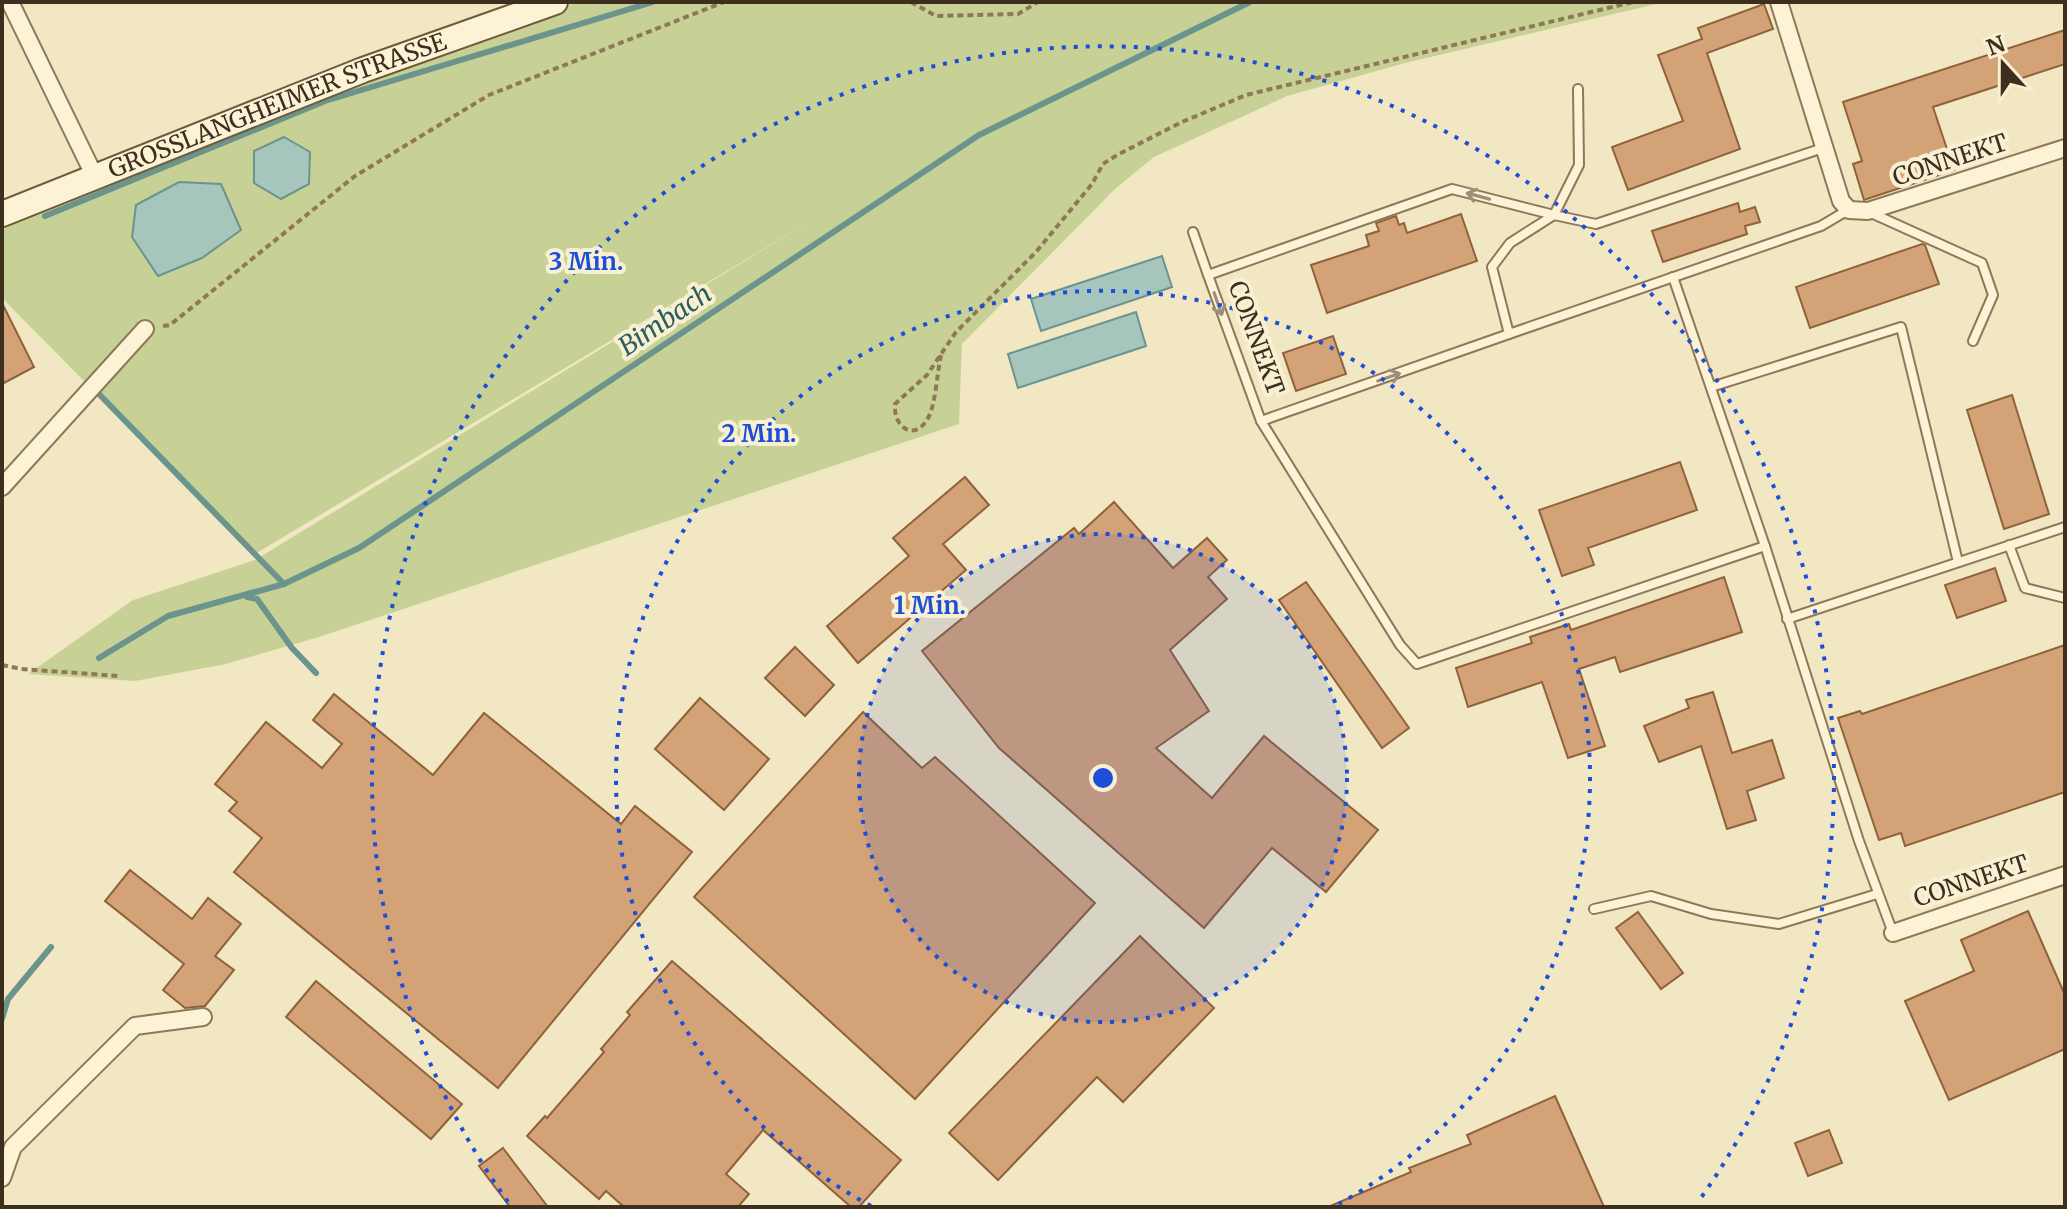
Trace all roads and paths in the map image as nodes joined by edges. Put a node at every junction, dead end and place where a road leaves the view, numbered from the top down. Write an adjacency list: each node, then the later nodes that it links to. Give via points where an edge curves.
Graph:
1 (10, 2): 11 (street)
2 (555, 2): 11 (main road, GROSSLANGHEIMER STRASSE, via 363,70)
3 (724, 2): 19 (path, via 489,95 355,176 170,325)
4 (911, 2): 5 (path, via 936,16 1018,14)
5 (1038, 2)
6 (1633, 2): 22 (path, via 1246,95 1117,155 1103,164 1036,252 956,332)
7 (1779, 2): 9 (street)
8 (1578, 89): 15 (lane, via 1579,165)
9 (1823, 148): 12 (street); 15 (lane, CONNEKT, via 1596,224)
10 (2065, 148): 13 (street, CONNEKT)
11 (95, 177): 14 (main road, GROSSLANGHEIMER STRASSE)
12 (1849, 210): 13 (street, CONNEKT); 18 (lane, CONNEKT, via 1821,226)
13 (1868, 211): 21 (lane, via 1982,263 1993,295)
14 (2, 214)
15 (1554, 215): 17 (lane, CONNEKT, one-way to 17, via 1452,189); 20 (lane, via 1510,243 1492,267)
16 (1193, 232): 17 (lane)
17 (1208, 275): 24 (lane, CONNEKT, one-way to 24)
18 (1673, 277): 20 (lane, CONNEKT); 23 (lane)
19 (145, 329): 25 (street)
20 (1509, 334): 24 (lane, CONNEKT, one-way to 20)
21 (1973, 341)
22 (941, 355): 22 (path, via 930,415 923,425 906,430 898,423 895,404)
23 (1711, 387): 28 (lane); 29 (lane, via 1901,327)
24 (1261, 421): 28 (lane, via 1400,645 1417,664)
25 (2, 487)
26 (2065, 527): 27 (lane)
27 (2009, 545): 29 (lane); 30 (lane, via 2025,588)
28 (1765, 546): 31 (lane)
29 (1958, 562): 31 (lane)
30 (2065, 598)
31 (1787, 619): 35 (lane)
32 (2, 665): 33 (path)
33 (119, 676)
34 (2065, 875): 37 (street, CONNEKT)
35 (1877, 894): 36 (lane, via 1779,924 1711,914 1651,896); 37 (lane)
36 (1594, 909)
37 (1893, 933)
38 (203, 1017): 39 (street, via 135,1026 13,1147)
39 (2, 1178)

